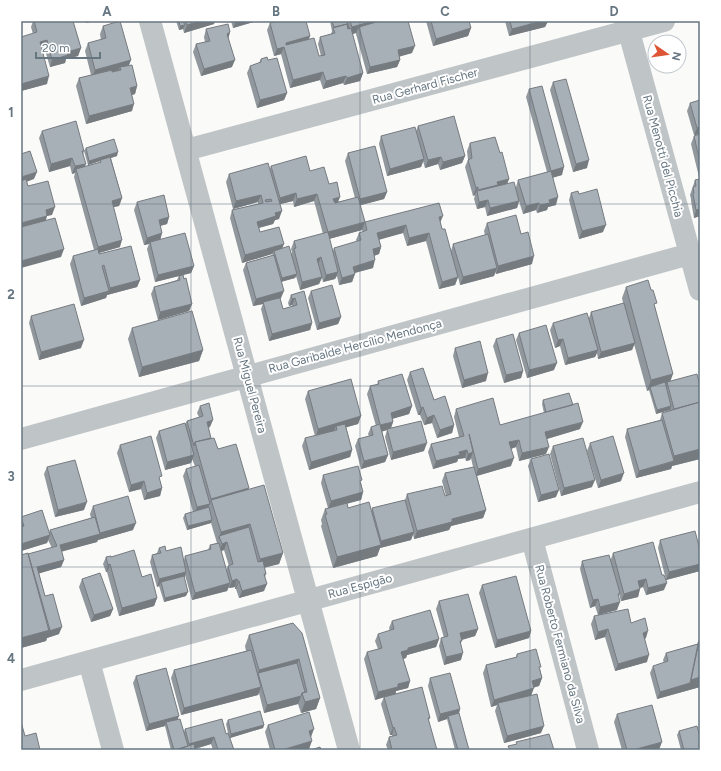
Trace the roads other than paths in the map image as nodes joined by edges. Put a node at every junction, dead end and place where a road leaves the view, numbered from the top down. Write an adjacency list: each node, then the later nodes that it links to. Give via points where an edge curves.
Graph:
1 (150, 21): 4 (street, Rua Miguel Pereira)
2 (664, 21): 3 (street, Rua Gerhard Fischer)
3 (627, 26): 4 (street, Rua Gerhard Fischer); 5 (street, Rua Menotti del Picchia)
4 (186, 150): 7 (street, Rua Miguel Pereira)
5 (690, 254): 6 (street, Rua Menotti del Picchia); 7 (street, Rua Garibalde Hercílio Mendonça)
6 (700, 290)
7 (247, 376): 8 (street, Rua Garibalde Hercílio Mendonça); 11 (street, Rua Miguel Pereira)
8 (23, 433)
9 (700, 492): 10 (street, Rua Espigão)
10 (532, 539): 11 (street, Rua Espigão); 16 (street, Rua Roberto Fermiano da Silva)
11 (308, 601): 12 (street, Rua Espigão); 15 (street, Rua Miguel Pereira)
12 (89, 661): 13 (street, Rua Espigão); 14 (street)
13 (21, 680)
14 (114, 750)
15 (349, 750)
16 (588, 750)

